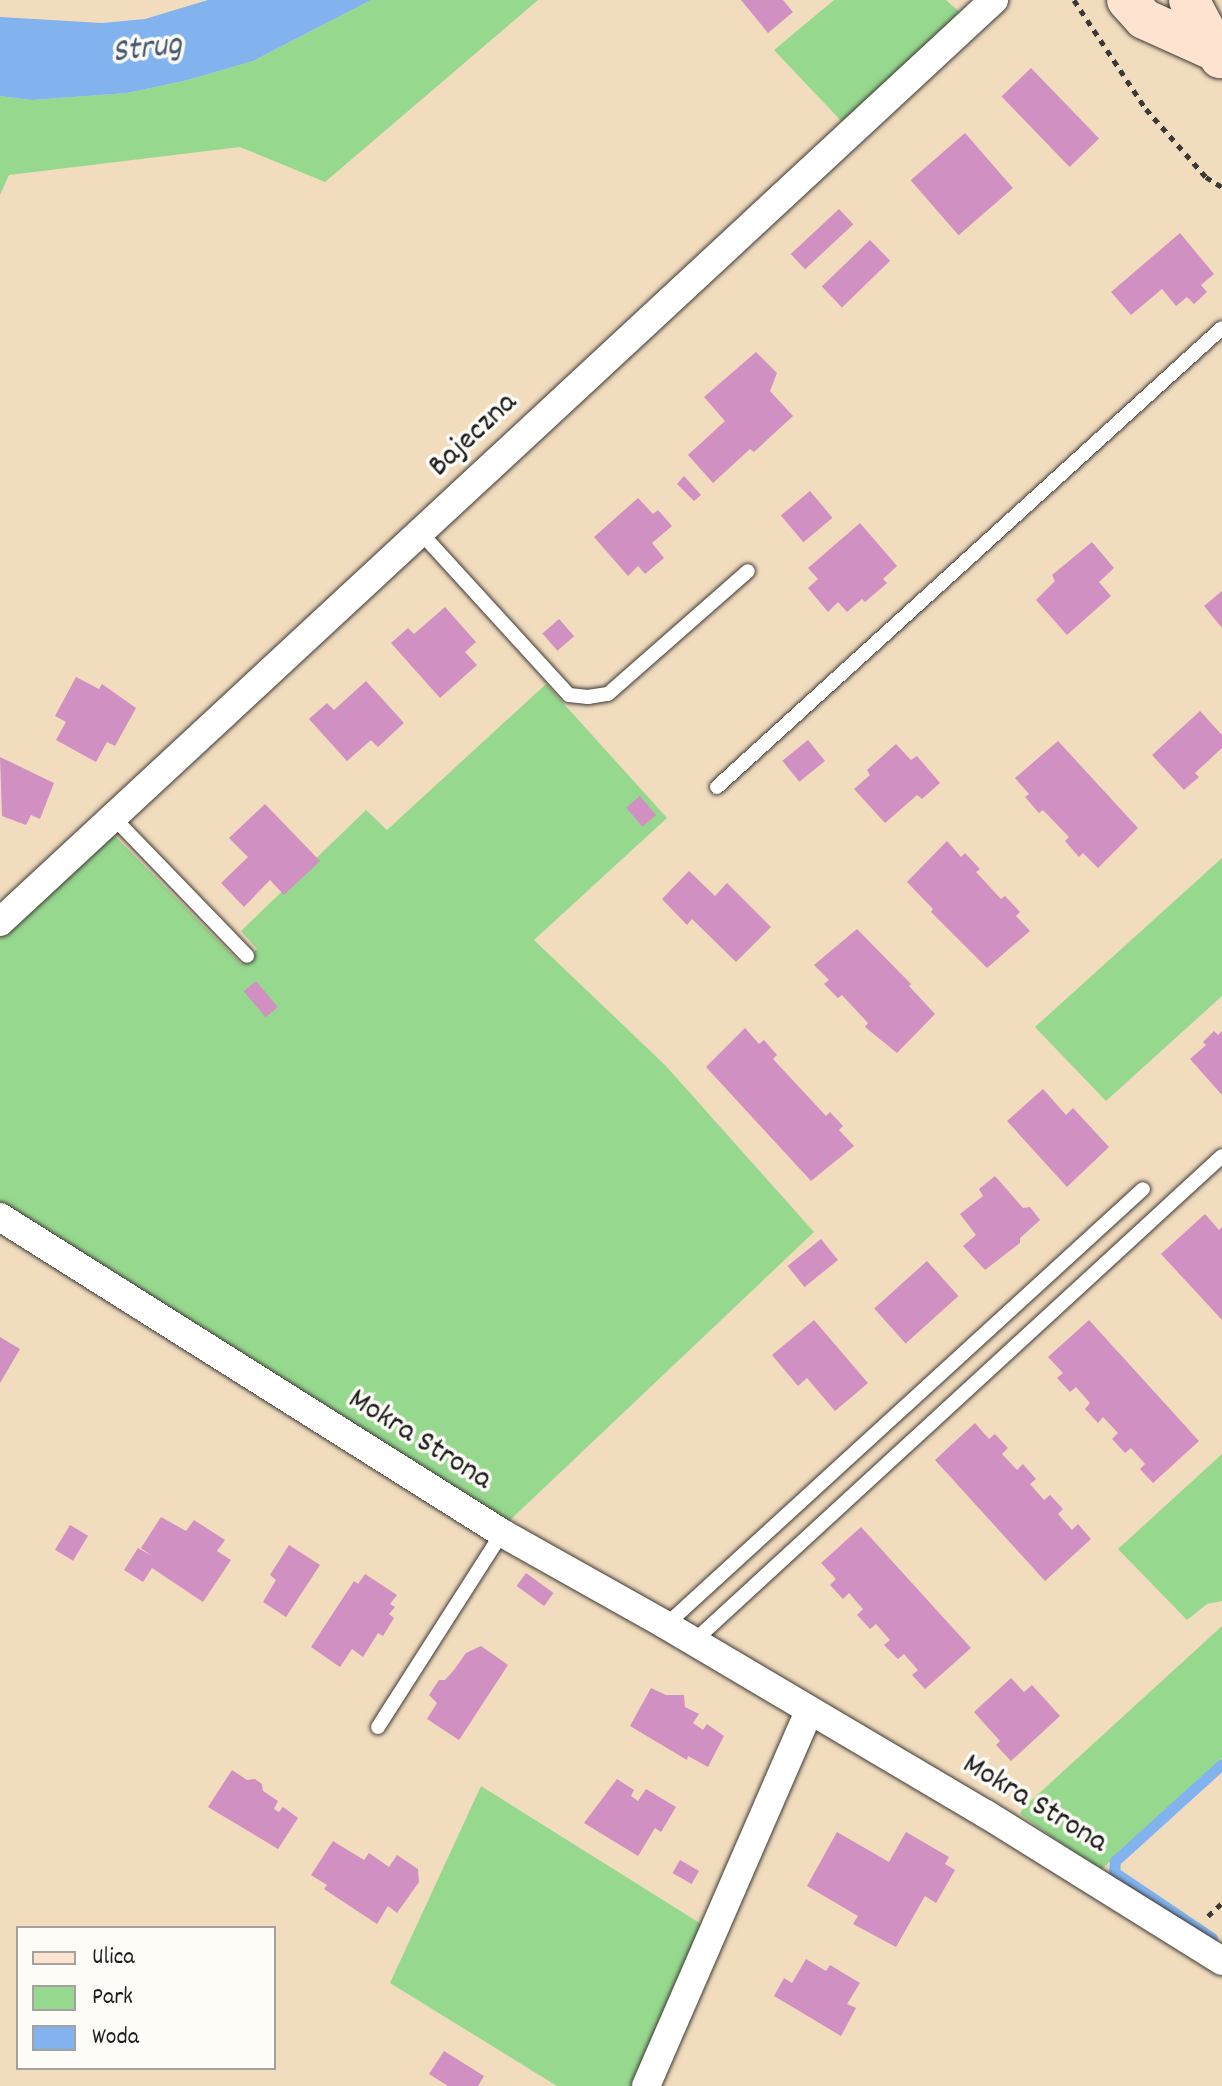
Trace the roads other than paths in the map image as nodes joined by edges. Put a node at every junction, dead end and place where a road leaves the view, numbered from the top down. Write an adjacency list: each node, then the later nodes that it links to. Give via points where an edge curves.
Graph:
1 (994, 0): 6 (street, Bajeczna)
2 (1127, 0): 4 (main road, via 1144,19)
3 (1189, 0): 4 (main road)
4 (1217, 56)
5 (1222, 328): 8 (lane)
6 (421, 533): 7 (lane, via 569,695 608,694); 9 (street, Bajeczna)
7 (748, 571)
8 (717, 787)
9 (113, 817): 10 (street, Bajeczna); 11 (lane)
10 (0, 922)
11 (247, 956)
12 (1222, 1156): 17 (lane)
13 (1143, 1189): 16 (lane)
14 (0, 1217): 15 (street, Mokra Strona)
15 (502, 1533): 16 (street, Mokra Strona); 19 (lane)
16 (666, 1625): 17 (street, Mokra Strona)
17 (693, 1642): 18 (street, Mokra Strona)
18 (809, 1711): 20 (street, Mokra Strona); 21 (street)
19 (378, 1727)
20 (1222, 1961)
21 (646, 2086)

